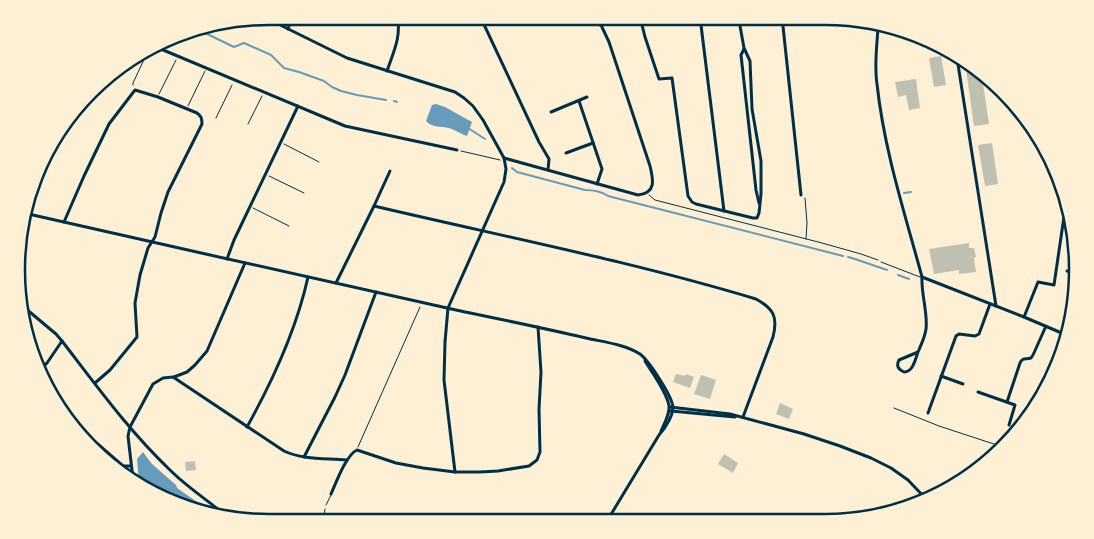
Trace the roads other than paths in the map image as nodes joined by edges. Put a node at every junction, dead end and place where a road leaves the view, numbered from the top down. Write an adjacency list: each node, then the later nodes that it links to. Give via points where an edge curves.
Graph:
1 (280, 25): 10 (street)
2 (289, 25): 10 (street)
3 (398, 25): 15 (street, via 399,36)
4 (484, 25): 26 (street, via 549,159)
5 (601, 25): 28 (street, via 650,166 653,185 647,193 638,195)
6 (642, 25): 32 (street, via 658,79 672,78 688,196 698,205)
7 (701, 25): 32 (street)
8 (783, 25): 29 (street)
9 (740, 26): 12 (street)
10 (288, 29): 15 (street, via 347,58)
11 (878, 31): 42 (street, via 876,83 883,125)
12 (744, 48): 19 (street, via 741,55); 20 (street, via 750,61)
13 (162, 50): 18 (street)
14 (958, 65): 46 (street)
15 (387, 71): 25 (street, via 439,86 464,98 483,120)
16 (587, 98): 17 (street)
17 (580, 101): 21 (street); 22 (street)
18 (298, 106): 23 (street, via 351,128); 38 (street)
19 (747, 109): 20 (street); 31 (street)
20 (752, 109): 31 (street, via 761,161)
21 (551, 112)
22 (593, 143): 24 (street); 28 (street, via 602,169)
23 (458, 150)
24 (566, 153)
25 (504, 158): 26 (street); 36 (street, via 504,182)
26 (548, 170): 28 (street)
27 (390, 171): 30 (street)
28 (597, 184)
29 (801, 195)
30 (374, 206): 36 (street); 43 (street)
31 (760, 208): 32 (street, via 758,216 753,218)
32 (724, 211)
33 (31, 215): 35 (street)
34 (1064, 220): 49 (street, via 1054,285 1038,282)
35 (64, 222): 37 (street); 37 (street, via 109,124 135,90 187,109 202,118 202,124 168,192)
36 (482, 231): 47 (street); 64 (street, via 684,278 764,303 774,313 775,328)
37 (152, 242): 38 (street); 58 (street, via 140,275 135,303 137,337)
38 (227, 259): 40 (street)
39 (881, 262): 42 (lane)
40 (246, 263): 41 (street); 57 (street, via 207,352 187,372)
41 (308, 277): 43 (street); 67 (street, via 282,354)
42 (922, 278): 45 (street); 54 (street, via 926,324)
43 (336, 283): 44 (street)
44 (376, 292): 47 (street); 68 (street, via 345,375)
45 (990, 304): 46 (street); 56 (street, via 979,334 956,336)
46 (996, 306): 49 (street)
47 (448, 308): 51 (street); 73 (street, via 444,380)
48 (29, 311): 53 (street)
49 (1024, 317): 50 (street)
50 (1046, 326): 52 (street); 61 (street, via 1033,356 1020,363)
51 (538, 327): 62 (street, via 621,346 642,356 670,397); 73 (street, via 541,372 540,452 537,460 529,466 498,471)
52 (1061, 333)
53 (62, 340): 55 (street); 58 (street)
54 (918, 352): 54 (street, via 899,360 898,368 909,372)
55 (45, 365)
56 (941, 376): 59 (street); 63 (street)
57 (173, 377): 66 (street, via 162,378 153,384); 67 (street)
58 (95, 383): 66 (street)
59 (964, 384)
60 (978, 392): 61 (street)
61 (1008, 402): 65 (street, via 1015,405)
62 (671, 409): 64 (street); 78 (street)
63 (928, 412)
64 (743, 417): 75 (street, via 804,434 880,462 908,480)
65 (1009, 425)
66 (130, 427): 71 (street); 77 (street, via 172,472)
67 (247, 427): 68 (street, via 291,455)
68 (304, 457): 69 (street)
69 (347, 460): 73 (street, via 357,450 396,463); 74 (street)
70 (125, 466): 71 (street)
71 (131, 466): 72 (street)
72 (132, 471)
73 (455, 472)
74 (331, 494): 76 (lane)
75 (921, 494)
76 (326, 505)
77 (217, 508)
78 (611, 514)

